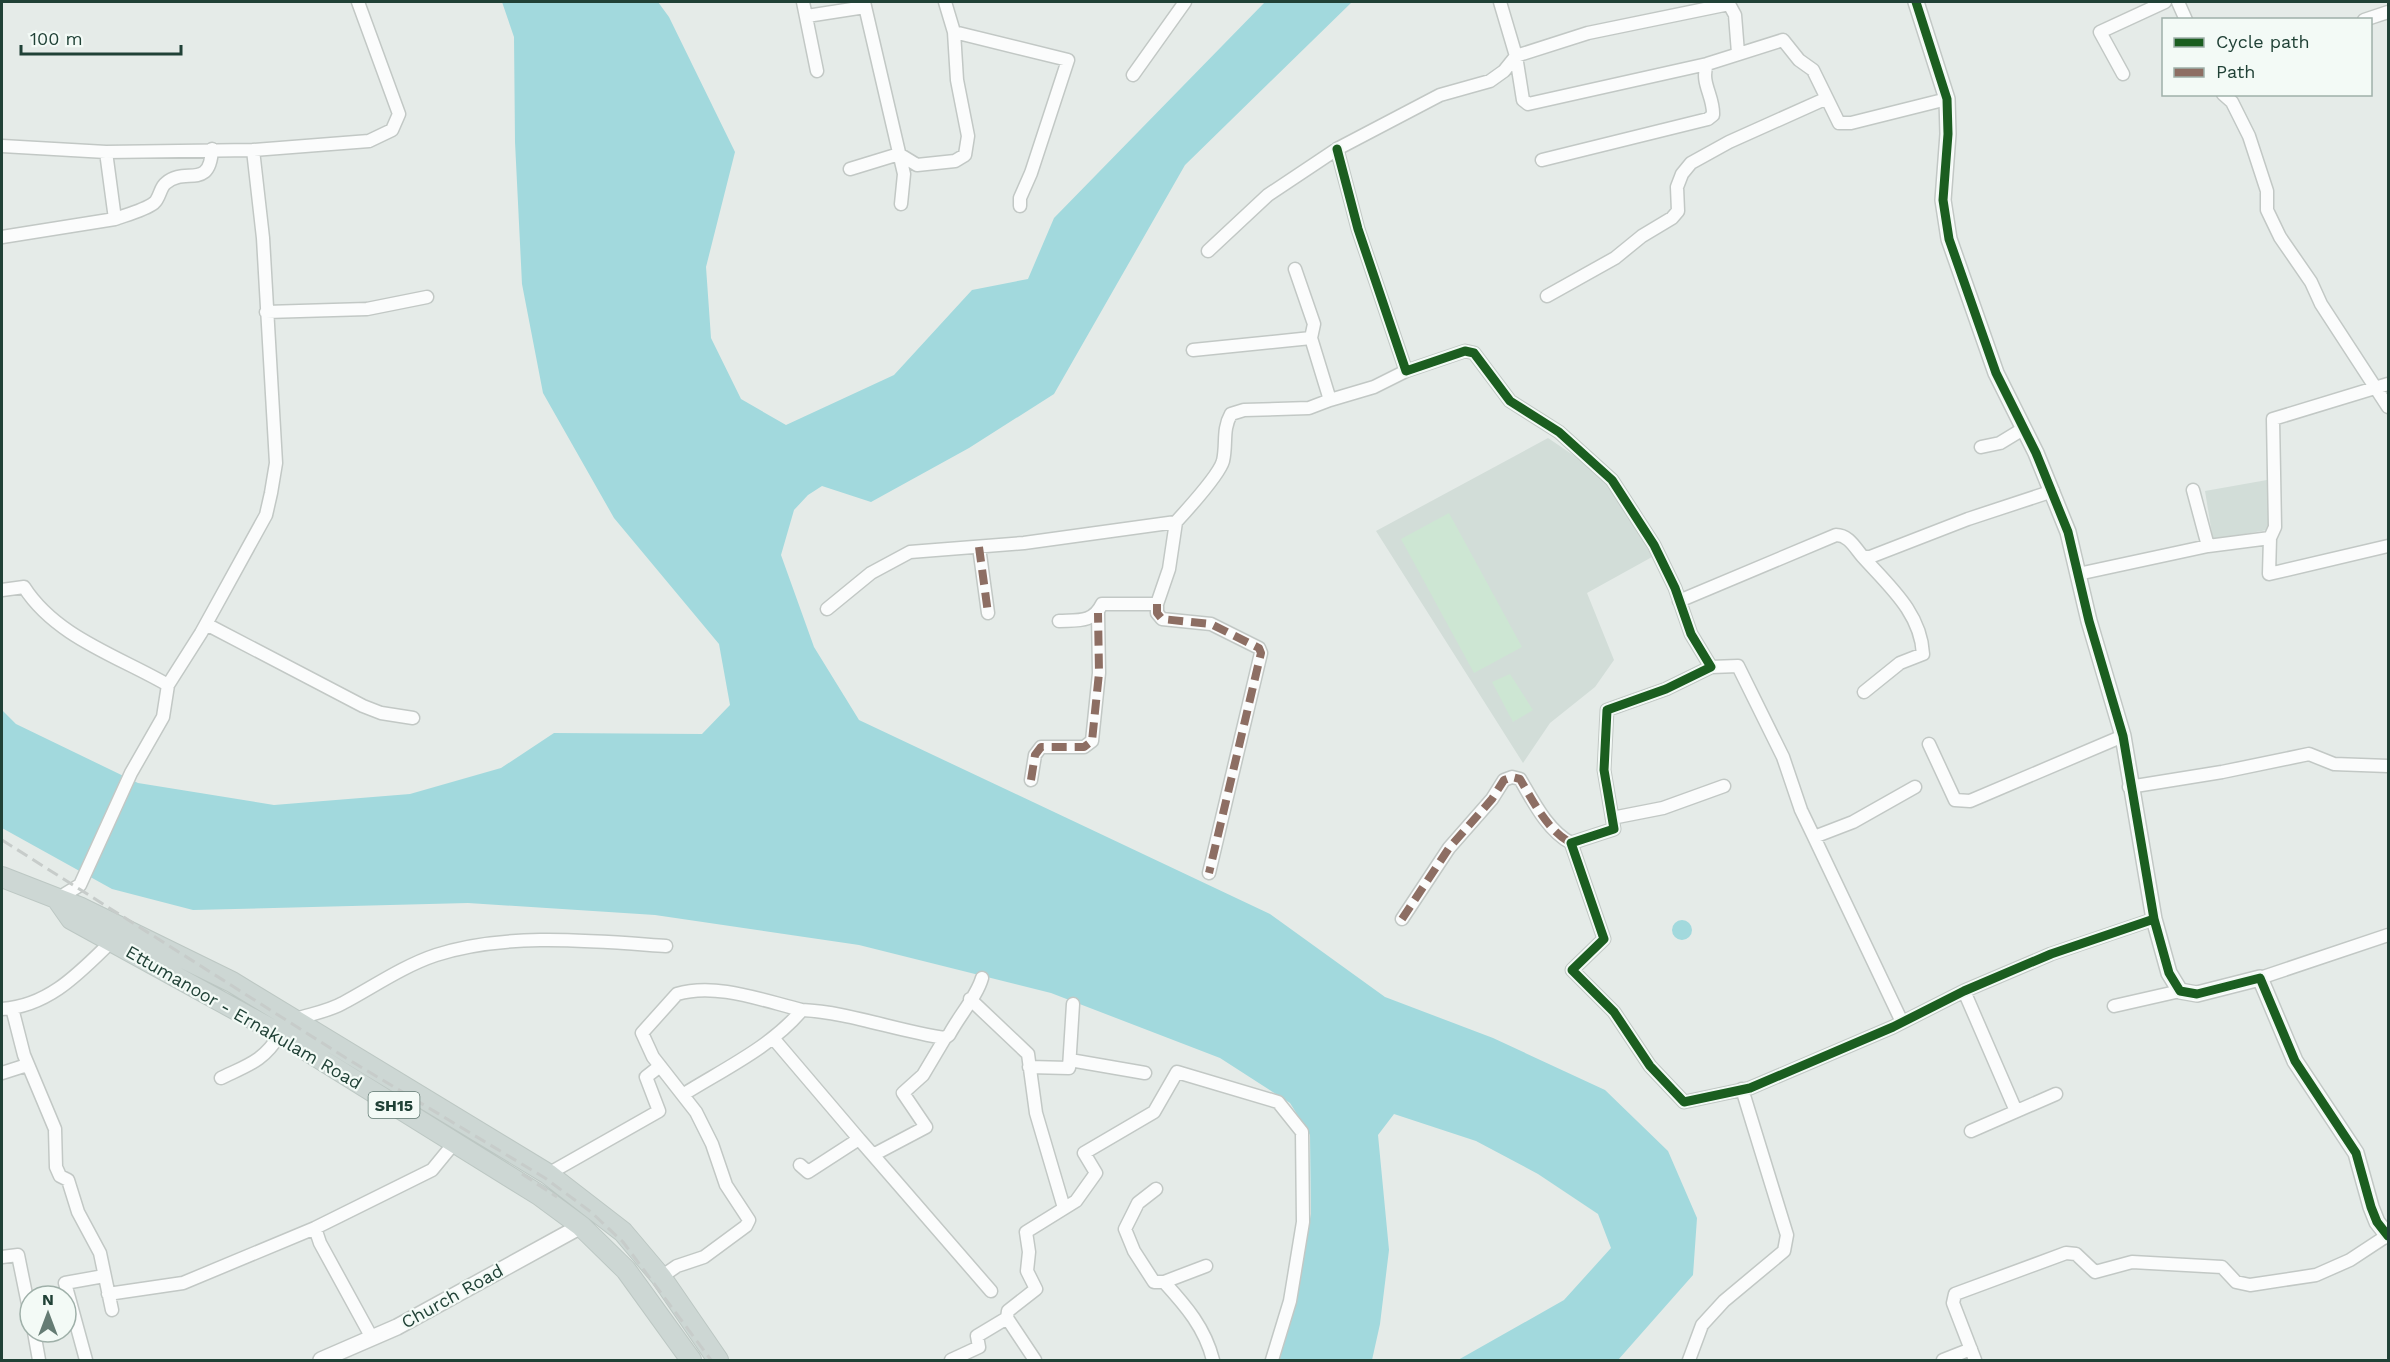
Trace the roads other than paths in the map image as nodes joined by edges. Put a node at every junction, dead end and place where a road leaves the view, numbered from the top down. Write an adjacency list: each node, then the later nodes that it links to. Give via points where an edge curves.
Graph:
1 (358, 2): 28 (street, via 399,114 392,130 369,141)
2 (803, 2): 12 (street)
3 (945, 2): 15 (street)
4 (1185, 2): 21 (street)
5 (1500, 2): 17 (street)
6 (1916, 2): 24 (street)
7 (2164, 2): 20 (street, via 2100,32)
8 (2178, 2): 13 (street)
9 (1729, 3): 16 (street); 17 (street, via 1588,33)
10 (864, 4): 12 (street); 30 (street)
11 (2388, 12): 14 (street)
12 (807, 15): 19 (street)
13 (2185, 18)
14 (2370, 18)
15 (954, 32): 30 (street, via 957,80 968,136 965,155 955,161 917,165); 34 (street, via 1068,60)
16 (1738, 53): 18 (street); 23 (street, via 1783,40 1798,60 1813,70)
17 (1516, 56): 18 (street, via 1523,100 1528,104); 27 (street, via 1490,81 1440,95)
18 (1707, 64): 31 (street, via 1704,80 1714,109 1708,119)
19 (817, 71)
20 (2123, 74)
21 (1133, 75)
22 (2225, 96): 45 (street, via 2252,143 2267,191 2267,210 2280,237 2365,374)
23 (1826, 99): 24 (street, via 1839,123); 39 (street, via 1729,142 1692,163 1677,187 1678,211 1672,218 1615,258)
24 (1947, 99): 48 (street, via 1943,200 1948,239 1996,373)
25 (2, 146): 29 (street)
26 (212, 149): 28 (street); 29 (street); 35 (street, via 205,173 171,180 164,184 154,202)
27 (1337, 149): 37 (street, via 1268,195); 44 (street, via 1358,229)
28 (253, 150): 41 (street)
29 (106, 152): 35 (street)
30 (899, 154): 32 (street); 33 (street, via 904,174)
31 (1542, 160)
32 (850, 169)
33 (901, 204)
34 (1020, 206)
35 (115, 219): 36 (street)
36 (2, 237)
37 (1208, 251)
38 (1295, 269): 42 (street, via 1314,324)
39 (1547, 296)
40 (427, 297): 41 (street, via 367,309)
41 (266, 312): 66 (street, via 276,464 271,493 266,515)
42 (1311, 338): 43 (street); 46 (street)
43 (1193, 350)
44 (1406, 371): 46 (street, via 1374,387); 60 (street, via 1465,351 1474,352 1510,401 1559,432 1612,480 1654,545)
45 (2383, 387): 47 (street); 53 (street, via 2273,419 2275,527)
46 (1330, 400): 52 (street, via 1309,408 1231,414 1224,429 1222,462)
47 (2388, 407)
48 (2023, 429): 49 (street, via 2000,443); 51 (street)
49 (1981, 447)
50 (2193, 490): 54 (street)
51 (2053, 491): 57 (street); 58 (street)
52 (1176, 522): 56 (street); 61 (street, via 1174,550)
53 (2270, 538): 54 (street); 55 (street, via 2269,574)
54 (2208, 546): 58 (street)
55 (2388, 546)
56 (979, 547): 62 (street, via 910,552 871,573); 63 (street)
57 (1863, 557): 60 (street, via 1851,541 1836,535); 69 (street, via 1905,603 1922,638 1923,654 1900,663)
58 (2078, 574): 71 (street)
59 (2, 590): 68 (street, via 24,586 35,604 60,626)
60 (1679, 601): 67 (street, via 1691,634)
61 (1157, 604): 64 (street, via 1102,604); 81 (street, via 1162,619 1211,624 1261,653)
62 (826, 609)
63 (988, 613)
64 (1098, 613): 65 (street, via 1090,619); 74 (street, via 1100,673 1092,741 1084,747 1041,747 1035,755)
65 (1059, 621)
66 (206, 624): 68 (street); 70 (street, via 363,706)
67 (1711, 667): 78 (street, via 1666,689 1607,710 1604,770); 79 (street, via 1738,666 1783,758)
68 (168, 685): 83 (street, via 163,717 131,772 80,885)
69 (1864, 692)
70 (413, 718)
71 (2122, 736): 72 (street, via 1970,801 1955,800); 77 (street)
72 (1929, 744)
73 (2388, 766): 77 (street, via 2334,764 2309,754)
74 (1031, 780)
75 (1724, 786): 78 (street, via 1663,808)
76 (1915, 787): 79 (street, via 1853,822)
77 (2129, 787): 85 (street)
78 (1612, 818): 80 (street, via 1614,830)
79 (1814, 837): 99 (street)
80 (1570, 843): 84 (street, via 1551,827 1520,779 1504,780 1449,848); 110 (street, via 1604,939 1572,970 1614,1012 1650,1066 1684,1102)
81 (1209, 873)
82 (2, 877): 83 (main road, Ettumanoor - Ernakulam Road / SH15)
83 (57, 899): 87 (main road, Ettumanoor - Ernakulam Road / SH15, via 72,920); 98 (main road, via 232,982)
84 (1402, 919)
85 (2154, 920): 91 (street, via 2051,954); 92 (street, via 2169,973)
86 (2388, 935): 90 (street)
87 (113, 940): 96 (street, via 62,989); 100 (main road, Ettumanoor - Ernakulam Road / SH15)
88 (666, 946): 98 (street, via 602,941 465,946 434,955 341,1005)
89 (982, 978): 93 (street)
90 (2260, 978): 92 (street, via 2197,994); 124 (street, via 2295,1061 2356,1153 2371,1207)
91 (1964, 991): 99 (street); 113 (street)
92 (2180, 992): 95 (street)
93 (970, 999): 102 (street); 106 (street, via 1028,1054)
94 (1073, 1004): 103 (street)
95 (2114, 1006)
96 (7, 1009): 104 (street)
97 (802, 1010): 101 (street); 102 (street, via 827,1011 865,1023); 105 (street, via 736,994 677,994 642,1033)
98 (296, 1019): 119 (main road)
99 (1902, 1022): 110 (street)
100 (280, 1034): 109 (street, via 269,1052); 116 (main road, Ettumanoor - Ernakulam Road / SH15)
101 (773, 1038): 111 (street); 115 (street)
102 (945, 1038): 117 (street, via 923,1075 903,1093 926,1127)
103 (1070, 1060): 106 (street, via 1069,1068); 108 (street)
104 (27, 1065): 107 (street); 127 (street, via 55,1129 56,1167 73,1191 78,1212 100,1253)
105 (660, 1066): 111 (street); 119 (street, via 646,1077 659,1111)
106 (1029, 1067): 121 (street, via 1036,1113)
107 (2, 1073)
108 (1145, 1073)
109 (221, 1078)
110 (1742, 1089): 147 (street, via 1787,1235 1784,1251 1724,1300 1702,1325)
111 (684, 1094): 128 (street, via 706,1131 726,1185 749,1220 704,1257 677,1266)
112 (2056, 1094): 113 (street)
113 (2016, 1111): 114 (street)
114 (1971, 1131)
115 (859, 1139): 117 (street); 118 (street, via 808,1172)
116 (455, 1142): 122 (main road, Ettumanoor - Ernakulam Road / SH15); 123 (street, via 432,1170)
117 (873, 1155): 131 (street)
118 (800, 1165)
119 (548, 1174): 128 (main road, via 623,1232)
120 (1156, 1188): 129 (street, via 1138,1203 1125,1229 1154,1282)
121 (1064, 1208): 134 (street, via 1026,1232 1027,1271 1036,1289 1008,1311); 146 (street, via 1076,1201 1096,1173 1084,1154 1155,1112 1177,1072 1278,1102 1302,1132 1303,1222 1290,1300)
122 (581, 1226): 135 (street, Church Road); 142 (main road, Ettumanoor - Ernakulam Road / SH15, via 626,1270)
123 (315, 1228): 132 (street, via 183,1283); 135 (street)
124 (2388, 1236): 138 (street, via 2350,1260 2316,1275 2250,1285 2236,1282 2222,1267 2184,1263 2132,1262 2095,1272 2076,1254 2066,1253 1955,1294 1953,1302)
125 (2, 1257): 130 (street, via 18,1255)
126 (1206, 1266): 129 (street)
127 (104, 1276): 132 (street); 140 (street, via 65,1283)
128 (661, 1277): 137 (main road)
129 (1164, 1282): 145 (street, via 1190,1311 1208,1340)
130 (24, 1284)
131 (991, 1291)
132 (108, 1294): 133 (street)
133 (112, 1310)
134 (1007, 1318): 143 (street, via 978,1336 979,1347); 144 (street)
135 (372, 1338): 141 (street, Church Road)
136 (36, 1344): 139 (street)
137 (714, 1355): 142 (main road)
138 (1973, 1355): 148 (street)
139 (39, 1360)
140 (86, 1360)
141 (321, 1360)
142 (691, 1360)
143 (951, 1360)
144 (1035, 1360)
145 (1213, 1360)
146 (1272, 1360)
147 (1689, 1360)
148 (1943, 1360)

